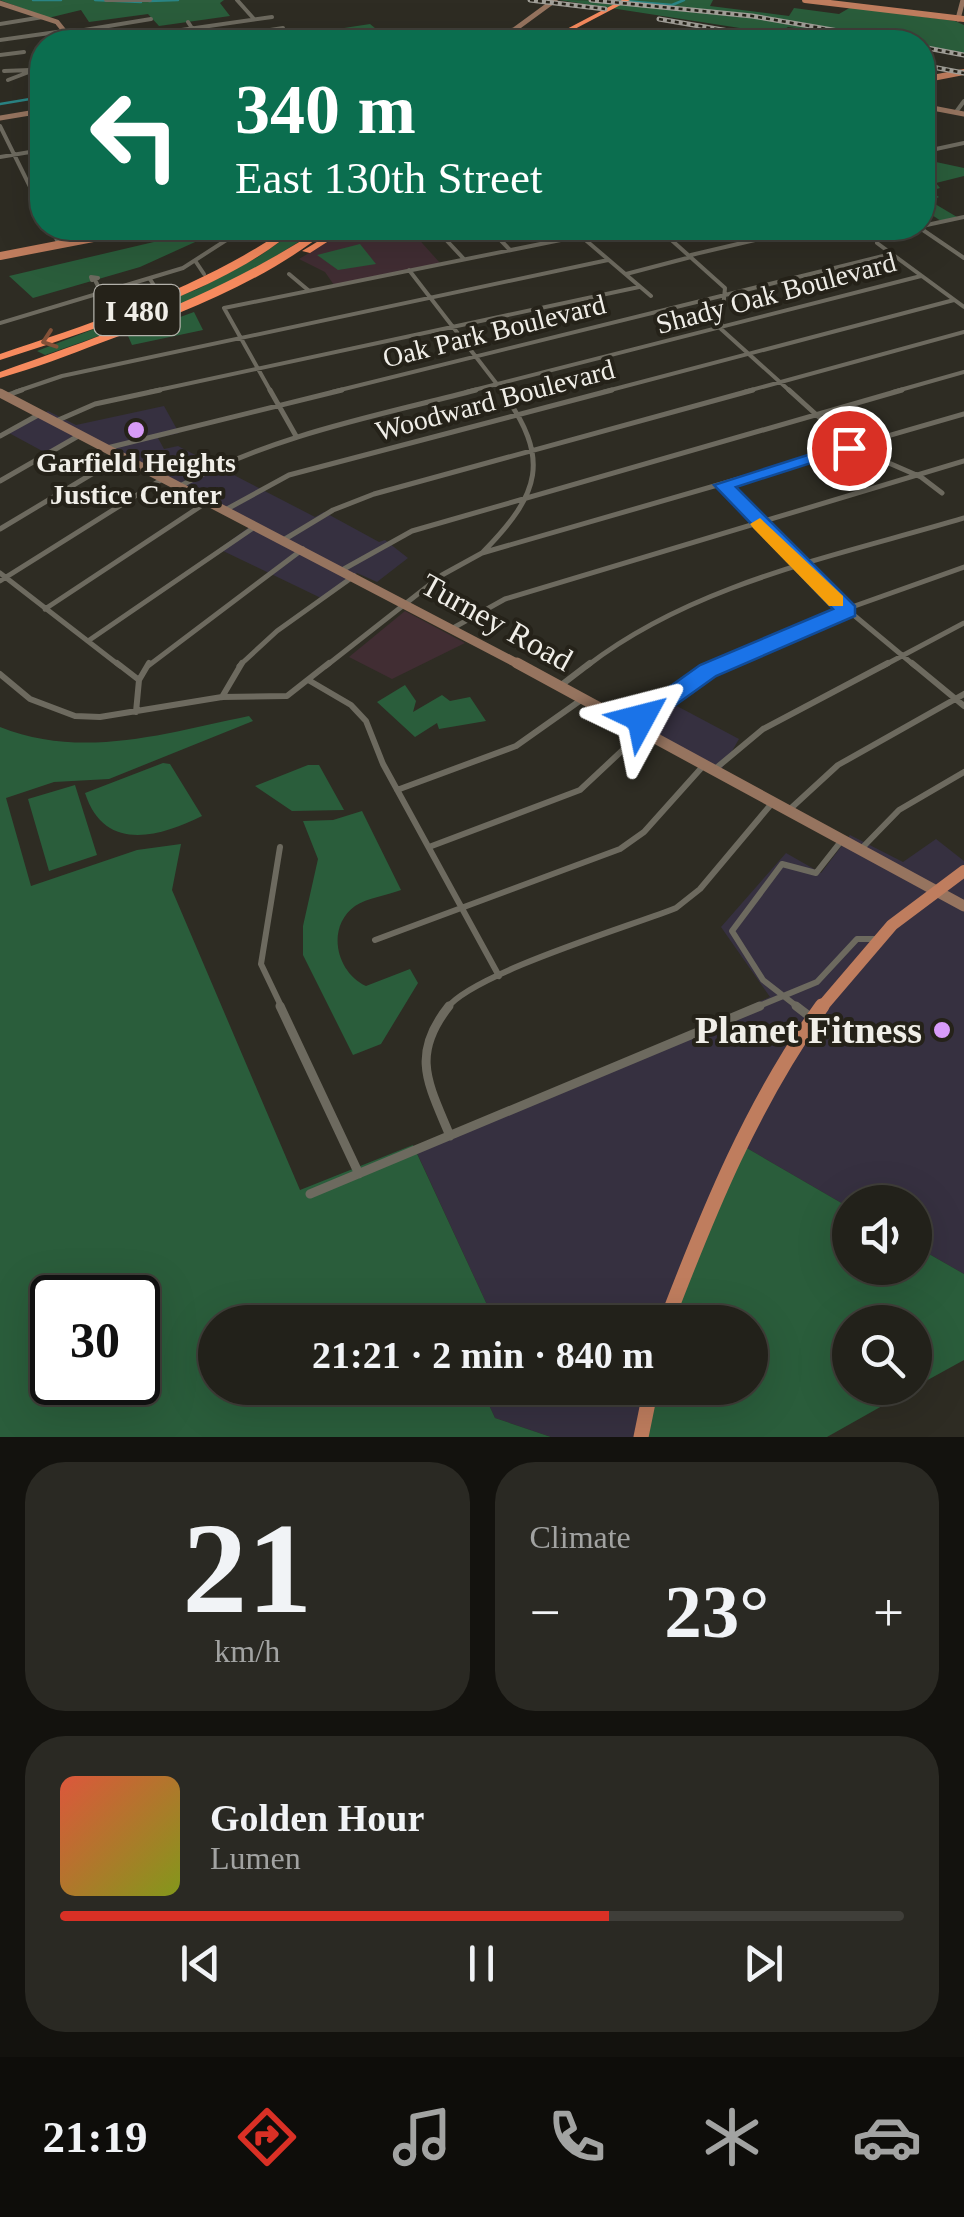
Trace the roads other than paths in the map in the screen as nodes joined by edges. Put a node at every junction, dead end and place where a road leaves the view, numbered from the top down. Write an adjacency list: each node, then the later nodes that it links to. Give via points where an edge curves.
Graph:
1 (106, 0): 2 (street)
2 (150, 0)
3 (236, 0): 13 (street)
4 (555, 0): 24 (main road)
5 (627, 0): 10 (highway)
6 (638, 0): 10 (highway)
7 (805, 0): 14 (main road)
8 (963, 0): 14 (main road)
9 (0, 4): 12 (main road)
10 (602, 16): 25 (highway); 26 (highway)
11 (272, 17): 13 (street)
12 (51, 18): 17 (street); 20 (main road)
13 (254, 19): 18 (street)
14 (961, 19)
15 (151, 20): 21 (street)
16 (188, 22): 18 (street)
17 (0, 24)
18 (193, 28): 22 (street)
19 (283, 28): 23 (street)
20 (63, 30)
21 (79, 30)
22 (179, 30)
23 (271, 30)
24 (514, 30)
25 (572, 30)
26 (583, 30)
27 (30, 36): 28 (street)
28 (0, 40)
29 (24, 52): 30 (street)
30 (0, 56)
31 (4, 71): 32 (street)
32 (30, 71): 35 (street)
33 (964, 72): 34 (main road)
34 (935, 78)
35 (8, 80)
36 (964, 101): 38 (street)
37 (935, 108): 38 (main road)
38 (960, 113)
39 (30, 115): 40 (main road)
40 (0, 122): 44 (street)
41 (964, 143): 42 (street)
42 (935, 149)
43 (30, 152): 44 (street)
44 (15, 155): 45 (street); 46 (street)
45 (0, 158)
46 (30, 186)
47 (964, 217): 48 (street)
48 (935, 224)
49 (935, 237): 70 (street)
50 (57, 240): 64 (street)
51 (80, 240): 64 (main road)
52 (232, 240): 72 (street)
53 (275, 240): 98 (highway, I 480, one-way to 98, via 173,296)
54 (308, 240): 87 (highway, I 480)
55 (325, 240): 87 (highway)
56 (446, 240): 69 (street)
57 (500, 240): 65 (street)
58 (558, 240): 65 (street)
59 (586, 240): 71 (street)
60 (672, 240): 68 (street)
61 (757, 240): 68 (street)
62 (876, 242): 66 (street)
63 (0, 244): 67 (street)
64 (59, 244): 67 (main road)
65 (510, 250): 69 (street)
66 (891, 254): 77 (street); 84 (street, Oak Park Boulevard)
67 (2, 256)
68 (691, 256): 76 (street); 84 (street)
69 (463, 258): 73 (street)
70 (964, 258)
71 (608, 260): 76 (street); 86 (street)
72 (196, 262): 74 (street); 78 (street)
73 (408, 270): 81 (street); 86 (street)
74 (204, 274)
75 (289, 274): 81 (street)
76 (624, 274): 80 (street)
77 (921, 276): 88 (street); 93 (street, Shady Oak Boulevard)
78 (150, 279): 82 (street); 83 (street)
79 (95, 280): 83 (street)
80 (639, 286): 85 (street); 92 (street)
81 (308, 290): 95 (street, via 224,308)
82 (158, 292)
83 (102, 293): 90 (street); 91 (street)
84 (725, 295): 93 (street); 97 (street, Oak Park Boulevard)
85 (650, 296)
86 (430, 298): 92 (street); 95 (street)
87 (207, 299): 101 (highway, I 480)
88 (954, 300): 89 (street); 96 (street, Woodward Boulevard)
89 (964, 307)
90 (109, 308)
91 (0, 323)
92 (454, 327): 97 (street); 99 (street)
93 (721, 329): 96 (street); 103 (street, Shady Oak Boulevard)
94 (964, 332): 102 (street)
95 (242, 338): 99 (street); 104 (street)
96 (749, 354): 102 (street); 107 (street, Woodward Boulevard)
97 (476, 356): 103 (street); 105 (street, Oak Park Boulevard)
98 (0, 357)
99 (259, 368): 105 (street); 110 (street, via 95,404)
100 (964, 372): 108 (street)
101 (0, 374)
102 (780, 382): 108 (street); 116 (street)
103 (498, 384): 107 (street); 113 (street, Shady Oak Boulevard)
104 (2, 395): 106 (main road, Turney Road)
105 (280, 404): 113 (street); 115 (street, Oak Park Boulevard)
106 (40, 414): 110 (main road, Turney Road); 112 (street)
107 (521, 414): 116 (street); 127 (street, Woodward Boulevard, via 289,474)
108 (816, 414): 114 (street); 125 (street)
109 (964, 414): 114 (street)
110 (55, 422): 111 (main road, Turney Road)
111 (80, 434): 115 (main road, Turney Road); 121 (street)
112 (0, 436)
113 (296, 436): 122 (street, Shady Oak Boulevard, via 233,457)
114 (852, 447): 119 (street); 123 (street)
115 (106, 448): 117 (main road, Turney Road)
116 (536, 450): 125 (street); 132 (street, via 358,499)
117 (122, 456): 120 (main road, Turney Road); 131 (street)
118 (964, 461): 119 (street)
119 (917, 475): 124 (street); 129 (street)
120 (165, 477): 122 (main road, Turney Road); 139 (street)
121 (0, 481)
122 (182, 485): 126 (main road, Turney Road)
123 (724, 485): 129 (street); 134 (street)
124 (942, 493)
125 (528, 498): 134 (street); 137 (street, via 403,534)
126 (210, 500): 127 (main road, Turney Road); 141 (street)
127 (227, 509): 130 (main road, Turney Road)
128 (964, 518): 136 (street)
129 (759, 522): 136 (street); 144 (street, via 506,599)
130 (257, 525): 132 (main road, Turney Road); 145 (street)
131 (0, 529)
132 (285, 539): 133 (main road, Turney Road)
133 (303, 550): 137 (main road, Turney Road); 148 (street, via 152,659)
134 (482, 553): 140 (street)
135 (964, 567): 142 (street)
136 (803, 569): 142 (street); 152 (street, via 654,620)
137 (342, 570): 138 (main road, Turney Road)
138 (354, 576): 140 (main road, Turney Road); 153 (street, via 242,661 224,682)
139 (2, 577): 141 (street)
140 (406, 604): 144 (main road, Turney Road); 149 (street)
141 (45, 609): 145 (street)
142 (848, 611): 146 (street); 158 (street, via 708,670 669,694)
143 (964, 623): 146 (street)
144 (453, 628): 152 (main road, Turney Road)
145 (88, 642): 148 (street)
146 (901, 656): 154 (street); 159 (street, via 763,729)
147 (0, 674): 151 (street)
148 (139, 680): 157 (street)
149 (310, 681): 153 (street, via 286,696); 161 (street, via 362,714)
150 (0, 683): 151 (street)
151 (12, 684): 157 (street, via 64,714)
152 (559, 687): 155 (main road, Turney Road)
153 (222, 697): 157 (street)
154 (960, 697): 156 (street); 163 (street, via 838,764)
155 (581, 700): 158 (main road, Turney Road); 161 (street, via 514,751)
156 (964, 706)
157 (136, 712)
158 (637, 729): 159 (main road, Turney Road); 165 (street, via 580,790)
159 (709, 768): 162 (main road, Turney Road); 171 (street, via 620,849)
160 (964, 772): 167 (street, via 899,810)
161 (397, 790): 165 (street)
162 (773, 802): 163 (main road, Turney Road); 174 (street, via 676,908)
163 (789, 810): 164 (main road, Turney Road)
164 (842, 838): 167 (main road, Turney Road); 175 (street, via 816,873 782,864 733,927 747,960)
165 (428, 847): 171 (street)
166 (280, 848): 178 (street, via 261,964)
167 (861, 849): 169 (main road, Turney Road)
168 (964, 870): 169 (main road)
169 (933, 889): 170 (main road, Turney Road); 173 (main road)
170 (964, 906)
171 (463, 908): 172 (street); 174 (street)
172 (375, 940)
173 (881, 940): 175 (street, via 857,939 819,981); 176 (main road)
174 (498, 976): 177 (street, via 453,1000 430,1031 424,1067)
175 (783, 996): 176 (street); 177 (street)
176 (812, 1019): 180 (main road, via 733,1154)
177 (450, 1136): 178 (street)
178 (359, 1174): 179 (street)
179 (310, 1194)
180 (673, 1305)
181 (648, 1405): 182 (main road)
182 (641, 1437)

